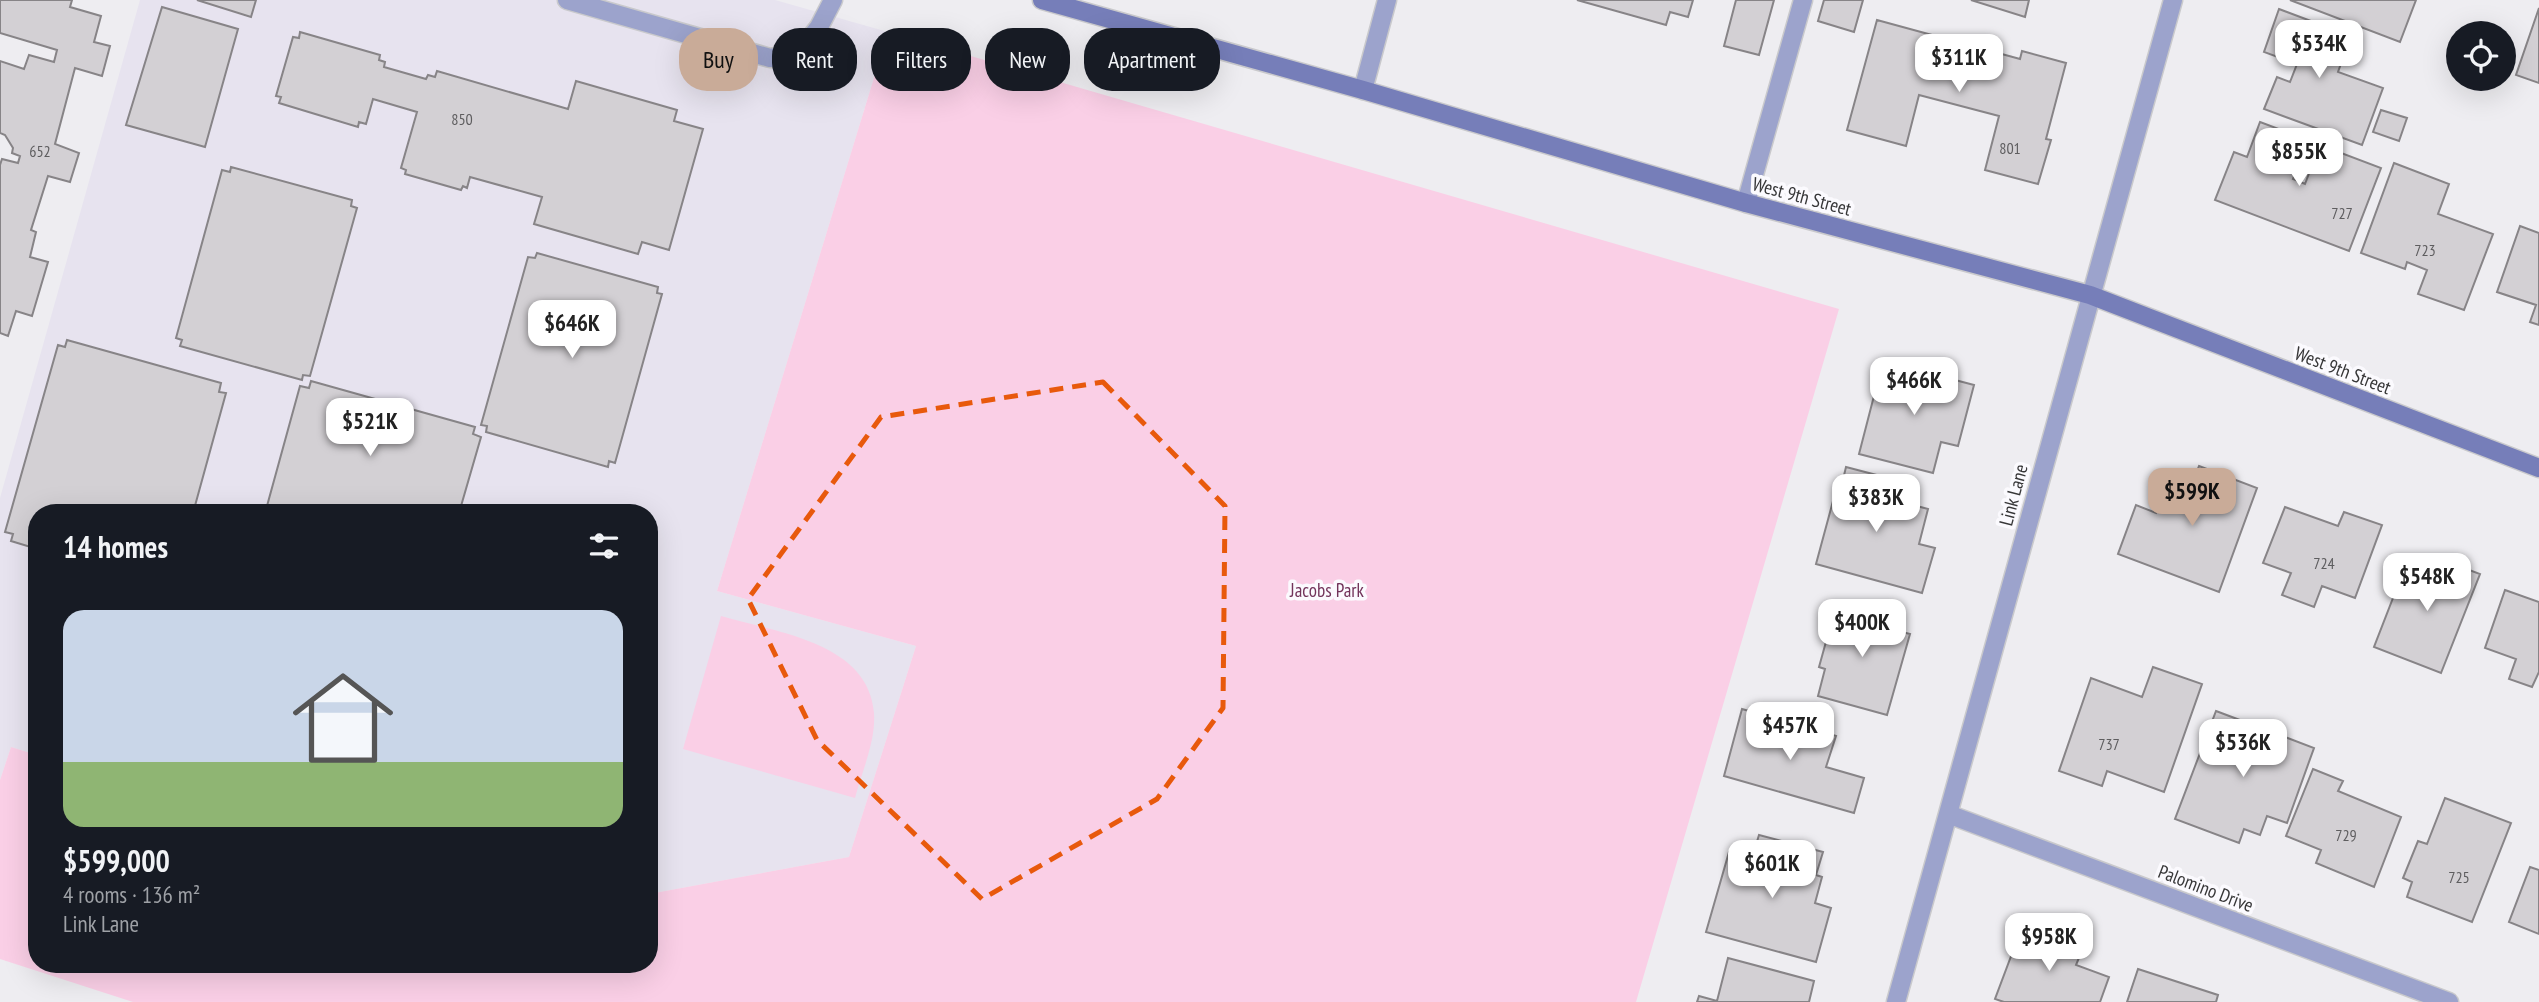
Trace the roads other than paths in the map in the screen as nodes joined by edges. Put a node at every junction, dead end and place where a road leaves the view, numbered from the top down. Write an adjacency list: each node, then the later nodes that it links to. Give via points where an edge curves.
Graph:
1 (568, 0): 2 (street, via 770,58 798,54)
2 (833, 0)
3 (1042, 0): 7 (street, West 9th Street)
4 (1387, 0): 7 (street)
5 (1803, 0): 8 (street)
6 (2173, 0): 9 (street, Link Lane)
7 (1363, 90): 8 (street, West 9th Street)
8 (1746, 204): 9 (street, West 9th Street)
9 (2091, 295): 10 (street, West 9th Street); 11 (street, Link Lane)
10 (2539, 468)
11 (1948, 814): 12 (street, Link Lane); 13 (street, Palomino Drive)
12 (1896, 1002)
13 (2449, 1002)

